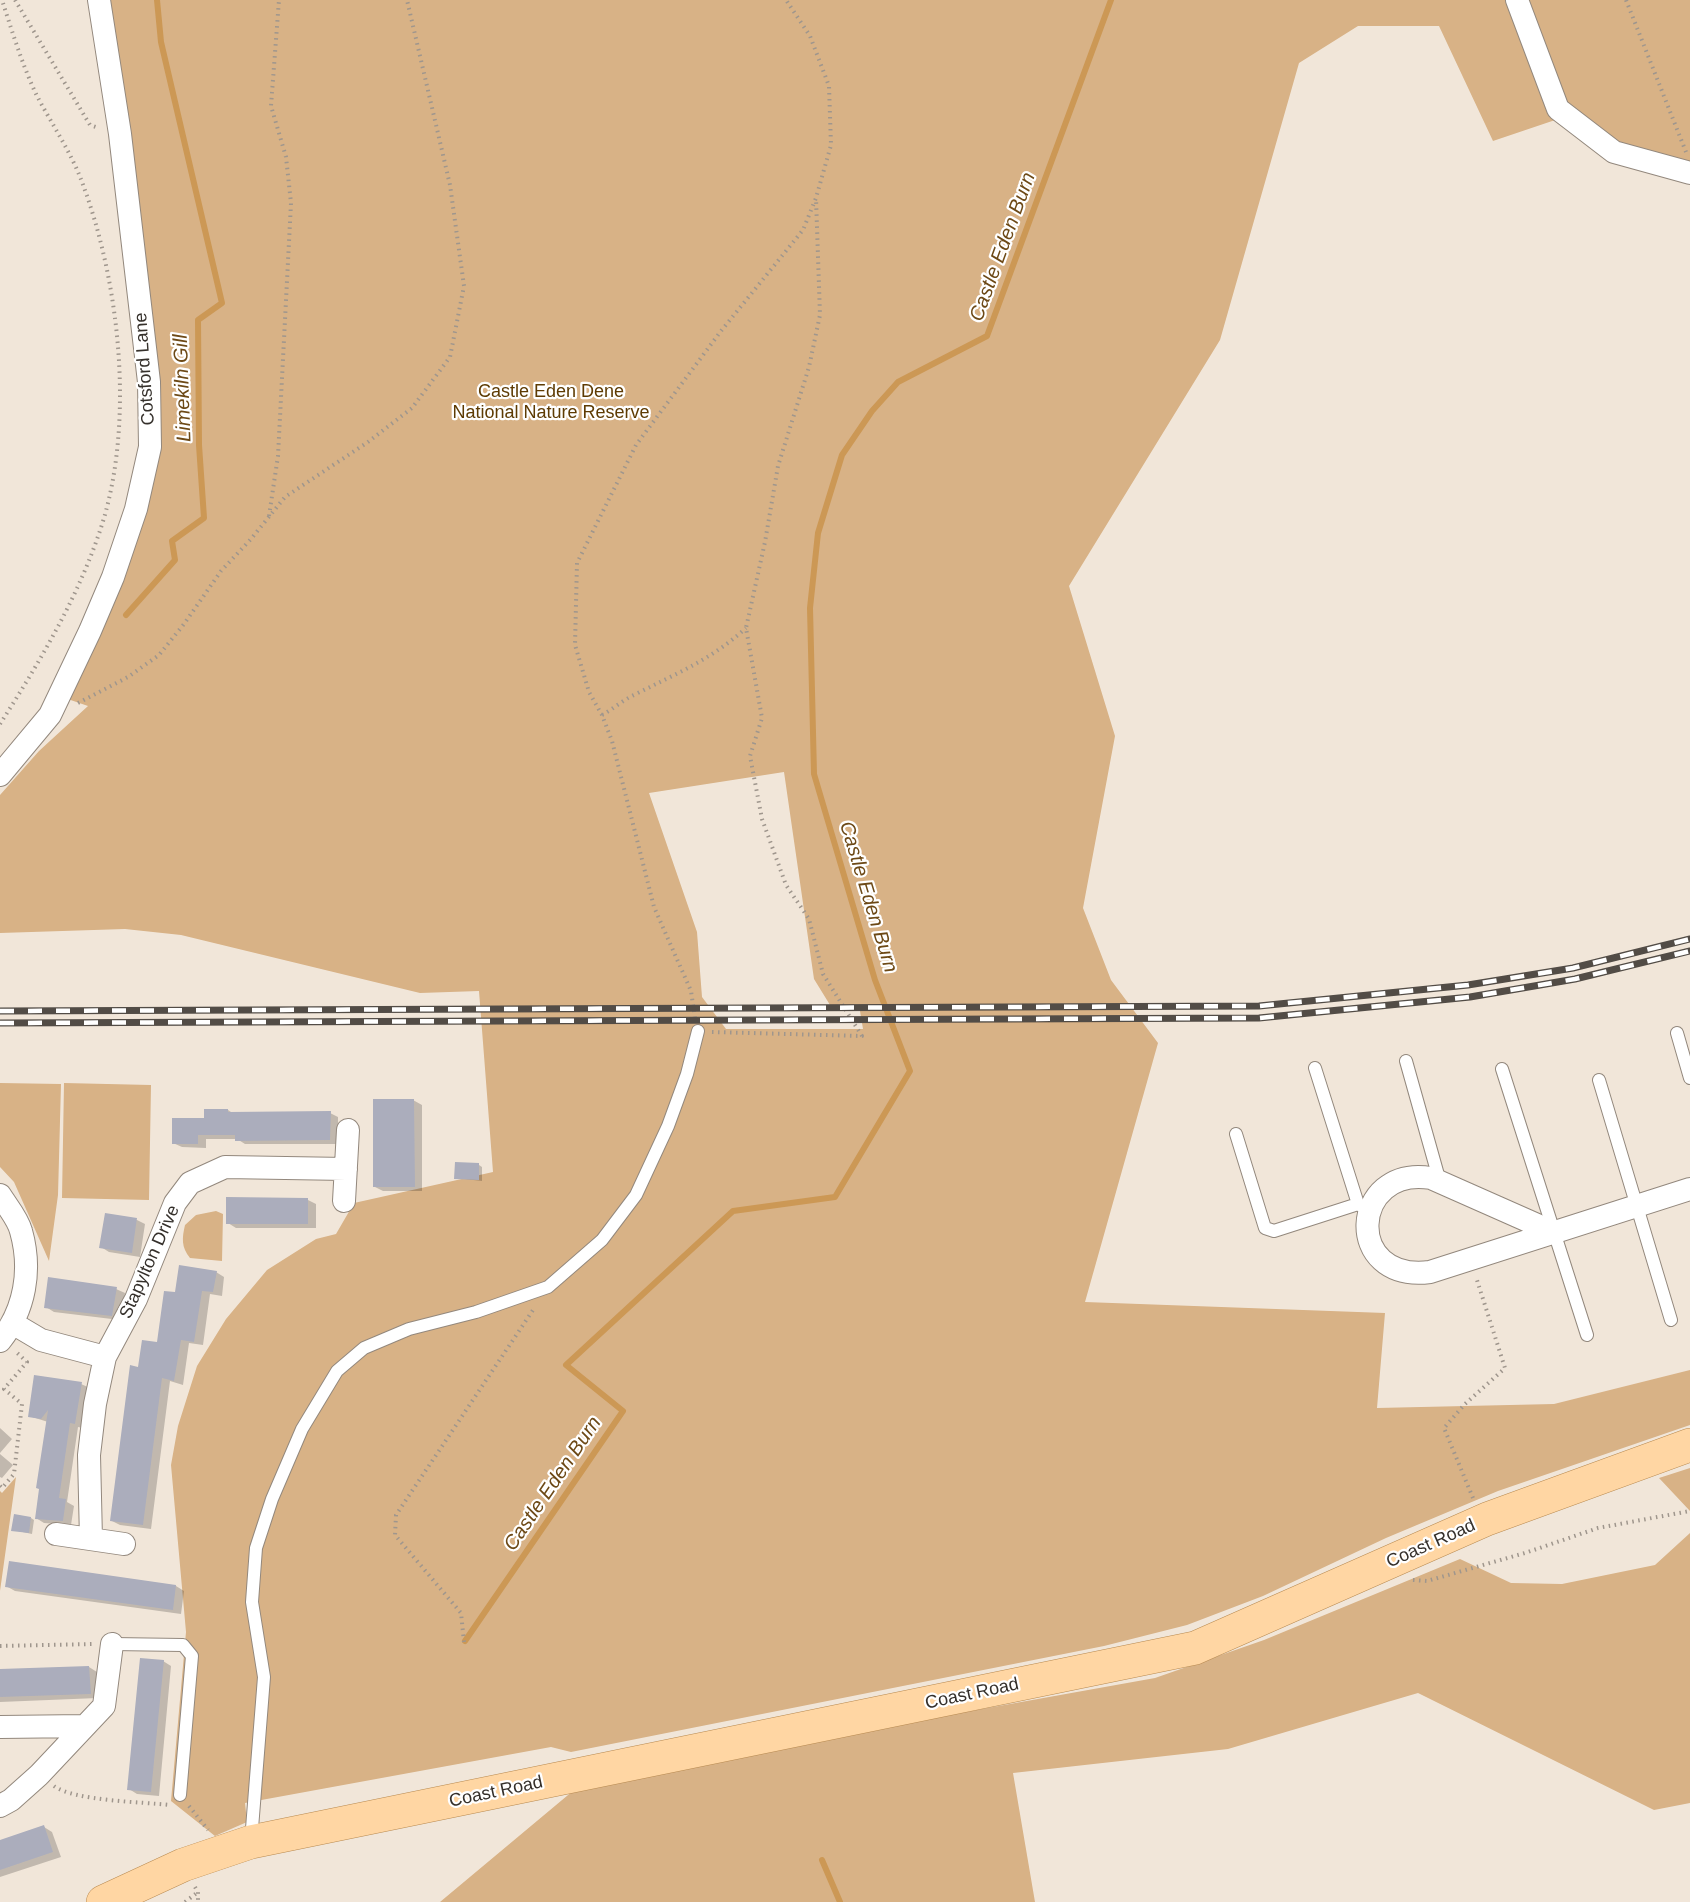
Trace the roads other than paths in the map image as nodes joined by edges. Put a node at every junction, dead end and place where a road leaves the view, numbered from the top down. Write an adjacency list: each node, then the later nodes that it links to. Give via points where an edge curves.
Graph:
1 (99, 0): 4 (street, Cotsford Lane, via 120,134 149,382 150,447 136,509 112,577 50,715)
2 (1517, 0): 3 (street, via 1558,109 1614,152)
3 (1690, 173)
4 (0, 775)
5 (698, 1031): 35 (lane, via 668,1126 636,1195 602,1240 548,1287 477,1312 409,1329 363,1348 337,1371 302,1429 256,1548 252,1602 264,1677)
6 (1677, 1033): 10 (lane)
7 (1406, 1061): 15 (lane)
8 (1315, 1068): 20 (lane)
9 (1502, 1069): 21 (lane)
10 (1690, 1078)
11 (1599, 1080): 19 (lane)
12 (348, 1130): 14 (street)
13 (1236, 1134): 20 (lane, via 1265,1228 1274,1231)
14 (346, 1169): 18 (street); 25 (street, Stapylton Drive, via 225,1167 190,1183 175,1203 136,1299)
15 (1440, 1182): 20 (street, via 1416,1176 1396,1179); 21 (street)
16 (1690, 1189): 19 (street)
17 (0, 1195): 23 (street, via 21,1230 27,1270 24,1295)
18 (344, 1201)
19 (1637, 1206): 21 (street); 22 (lane)
20 (1363, 1208): 21 (street, via 1370,1244 1378,1258 1390,1268 1416,1274)
21 (1553, 1232): 24 (lane)
22 (1671, 1320)
23 (5, 1335): 25 (street)
24 (1587, 1335)
25 (105, 1357): 28 (street, Stapylton Drive, via 89,1455)
26 (1690, 1445): 35 (main road, Coast Road, via 1488,1519 1195,1648)
27 (56, 1534): 28 (street)
28 (91, 1539): 29 (street)
29 (124, 1544)
30 (112, 1644): 31 (street, via 104,1706); 33 (lane, via 183,1645 192,1656)
31 (85, 1726): 32 (street); 34 (street, via 39,1775)
32 (0, 1727)
33 (180, 1795)
34 (0, 1806)
35 (238, 1847): 36 (main road, Coast Road, via 183,1865)
36 (103, 1902)

